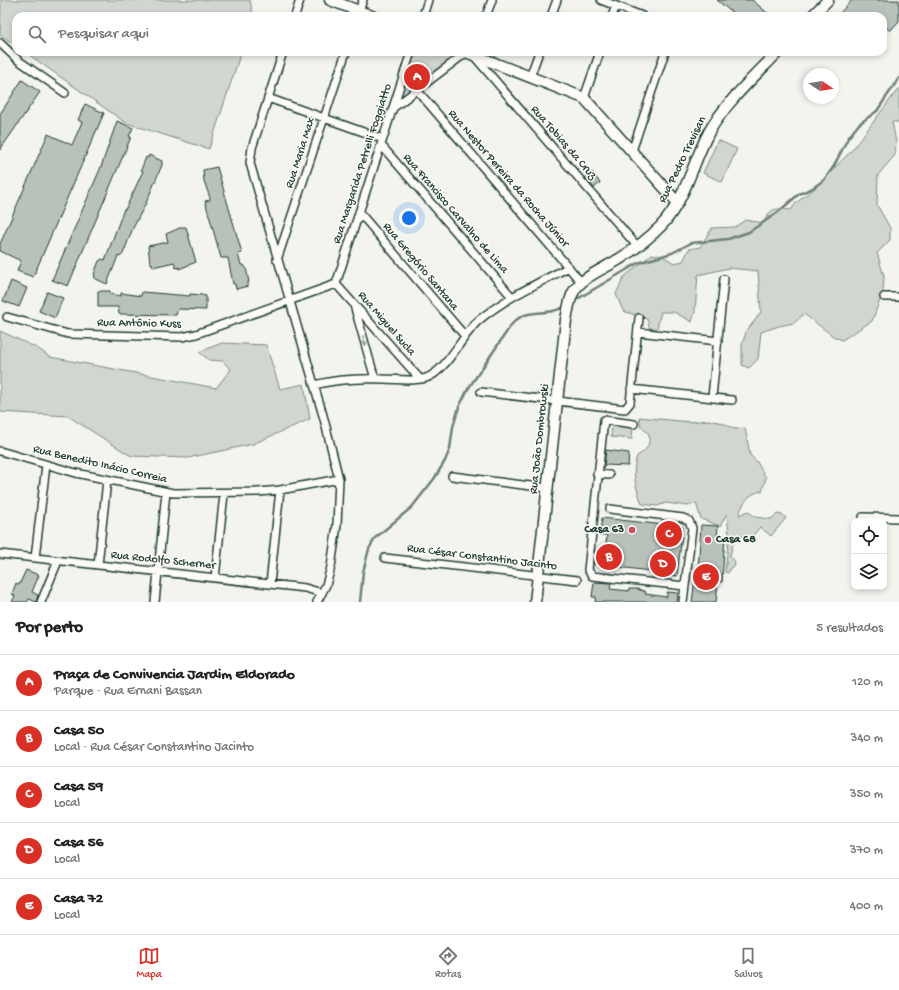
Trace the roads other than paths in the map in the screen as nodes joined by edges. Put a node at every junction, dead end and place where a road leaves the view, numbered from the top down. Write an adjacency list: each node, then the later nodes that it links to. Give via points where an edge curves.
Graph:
1 (300, 0): 10 (street)
2 (330, 0): 11 (street)
3 (363, 0): 12 (street)
4 (428, 0): 13 (street)
5 (492, 0): 14 (street)
6 (557, 0): 15 (street)
7 (601, 0): 9 (street)
8 (828, 0): 18 (street)
9 (616, 6): 16 (street); 17 (street)
10 (296, 12)
11 (354, 12)
12 (359, 12)
13 (424, 12)
14 (488, 12)
15 (552, 12)
16 (614, 12)
17 (632, 12)
18 (816, 12)
19 (0, 43): 20 (street)
20 (12, 54)
21 (14, 56): 34 (street)
22 (282, 56): 35 (street)
23 (345, 56): 38 (street, Rua Maria Max)
24 (410, 56): 37 (street, Rua Margarida Petrelli Foggiatto)
25 (466, 56): 33 (street)
26 (473, 56): 43 (street, Rua Tobias da Cruz)
27 (478, 56): 32 (street)
28 (538, 56): 32 (street)
29 (599, 56): 36 (street)
30 (664, 56): 40 (street)
31 (774, 56): 41 (street, Rua Pedro Trevisan, via 726,108 710,130)
32 (530, 77): 36 (street)
33 (417, 90): 37 (street); 45 (street, Rua Nestor Pereira da Rocha Júnior)
34 (65, 93)
35 (268, 98): 38 (street, Rua Francisco Carvalho de Lima); 44 (street, via 252,148 250,163)
36 (584, 98): 40 (street)
37 (393, 108): 39 (street, Rua Margarida Petrelli Foggiatto)
38 (324, 118): 39 (street, Rua Francisco Carvalho de Lima); 44 (street, Rua Maria Max)
39 (382, 142): 42 (street, Rua Margarida Petrelli Foggiatto); 49 (street, Rua Francisco Carvalho de Lima)
40 (632, 150): 41 (street)
41 (678, 203): 43 (street, Rua Pedro Trevisan, via 660,226)
42 (359, 212): 48 (street, Rua Margarida Petrelli Foggiatto); 57 (street, Rua Gregório Santana)
43 (637, 246): 47 (street, Rua Pedro Trevisan)
44 (277, 260): 52 (street)
45 (568, 268): 47 (street, Rua Nestor Pereira da Rocha Júnior); 49 (street)
46 (724, 279): 58 (street)
47 (581, 282): 65 (street, Rua João Dombrowski, via 571,298 567,313)
48 (336, 284): 52 (street, Rua Antônio Kuss); 53 (street, Rua Miguel Sucla)
49 (512, 297): 57 (street, via 485,315)
50 (884, 297): 51 (street)
51 (899, 297)
52 (289, 300): 54 (street, Rua Antônio Kuss, via 182,337 68,334); 61 (street)
53 (353, 303): 59 (street, one-way to 59); 60 (street, Rua Miguel Sucla)
54 (7, 317)
55 (640, 318): 56 (street)
56 (638, 332): 58 (street); 62 (street)
57 (465, 336): 60 (street, via 438,370)
58 (718, 341): 64 (street)
59 (375, 379): 60 (street); 61 (street, via 340,380)
60 (420, 380)
61 (314, 385): 73 (street)
62 (631, 389): 64 (street); 65 (street, via 628,406 625,409)
63 (481, 392): 65 (street)
64 (712, 398): 66 (street)
65 (557, 400): 75 (street, Rua João Dombrowski)
66 (732, 400)
67 (634, 424): 70 (street, via 604,420)
68 (0, 451): 69 (street, Rua Benedito Inácio Correia)
69 (46, 465): 74 (street, Rua Benedito Inácio Correia); 83 (street)
70 (598, 474): 71 (street); 92 (street, via 588,567 592,576)
71 (609, 475)
72 (452, 476): 75 (street)
73 (339, 479): 76 (street, Rua Benedito Inácio Correia); 93 (street, via 334,544 328,578)
74 (107, 480): 77 (street, Rua Benedito Inácio Correia); 86 (street)
75 (547, 488): 88 (street, Rua João Dombrowski)
76 (280, 490): 78 (street, Rua Benedito Inácio Correia); 91 (street)
77 (166, 492): 78 (street, Rua Benedito Inácio Correia); 87 (street)
78 (224, 494): 89 (street)
79 (610, 509): 92 (street, via 683,518 689,521 692,528)
80 (887, 518): 81 (street)
81 (899, 518)
82 (0, 554): 83 (street, Rua Rodolfo Scherner)
83 (35, 558): 85 (street, Rua Rodolfo Scherner)
84 (385, 558): 88 (street, Rua César Constantino Jacinto)
85 (58, 561): 86 (street, Rua Rodolfo Scherner); 94 (street)
86 (98, 565): 87 (street, Rua Rodolfo Scherner)
87 (158, 572): 89 (street, Rua Rodolfo Scherner); 95 (street)
88 (538, 575): 90 (street, Rua César Constantino Jacinto); 97 (street, Rua João Dombrowski)
89 (215, 578): 91 (street, Rua Rodolfo Scherner)
90 (576, 580)
91 (270, 584): 93 (street, Rua Rodolfo Scherner, via 305,588)
92 (685, 586): 98 (street)
93 (322, 593): 96 (street)
94 (41, 602)
95 (155, 602)
96 (317, 602)
97 (535, 602)
98 (683, 602)

